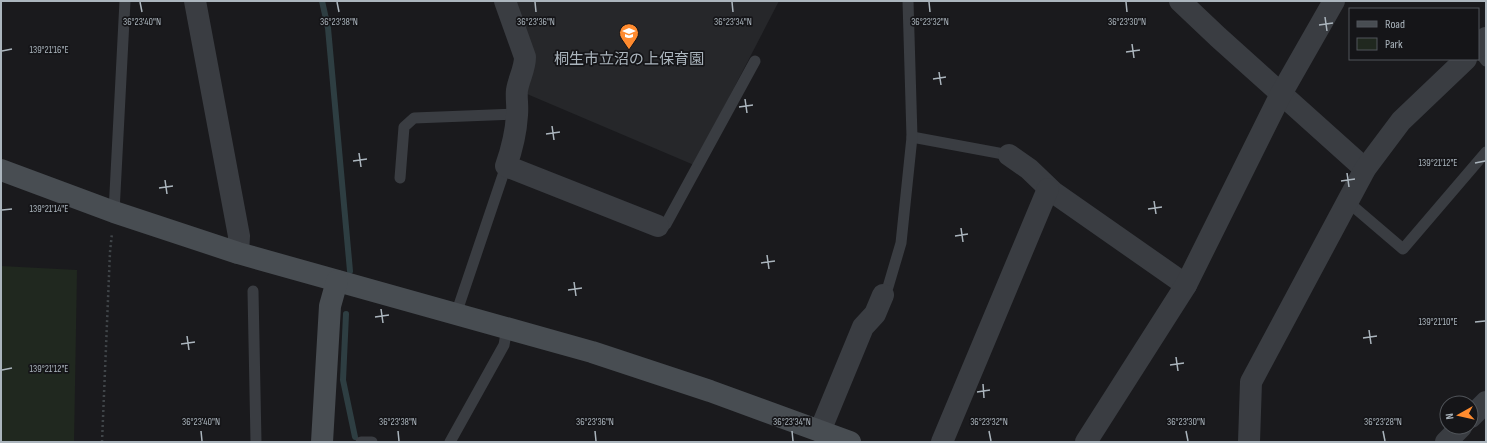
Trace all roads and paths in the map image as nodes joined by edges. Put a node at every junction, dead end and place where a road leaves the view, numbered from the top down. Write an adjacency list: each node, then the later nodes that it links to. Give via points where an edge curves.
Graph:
1 (125, 1): 24 (lane)
2 (196, 1): 26 (street, via 239,236)
3 (505, 1): 14 (street, via 525,57 525,65 518,83)
4 (908, 1): 15 (lane)
5 (1180, 1): 13 (street)
6 (1334, 1): 13 (street)
7 (1486, 38): 8 (street)
8 (1479, 46)
9 (1479, 52): 12 (lane)
10 (1465, 60): 19 (street, via 1401,121)
11 (754, 61): 25 (lane, via 666,224)
12 (1486, 61)
13 (1281, 94): 19 (street); 28 (street)
14 (517, 114): 18 (street, via 513,148); 21 (lane, via 414,118 404,127)
15 (912, 137): 17 (lane); 30 (lane, via 901,243)
16 (1486, 152): 23 (lane, via 1403,249)
17 (1009, 155): 22 (street, via 1029,169)
18 (506, 166): 25 (street); 31 (lane)
19 (1365, 169): 23 (street)
20 (1, 170): 24 (street)
21 (400, 178)
22 (1048, 189): 28 (street); 41 (street)
23 (1348, 202): 43 (street, via 1251,382)
24 (110, 217): 26 (street); 34 (path)
25 (658, 226)
26 (238, 253): 27 (street)
27 (337, 281): 31 (street); 36 (street, via 330,306)
28 (1186, 284): 42 (street)
29 (253, 291): 35 (lane)
30 (884, 295): 33 (street, via 875,314 863,327)
31 (456, 314): 32 (street)
32 (507, 328): 33 (street, via 667,376); 39 (lane, via 504,344)
33 (820, 431): 40 (street)
34 (102, 442)
35 (256, 442)
36 (322, 442)
37 (361, 442): 38 (lane)
38 (372, 442)
39 (450, 442)
40 (850, 442)
41 (942, 442)
42 (1086, 442)
43 (1249, 442)

